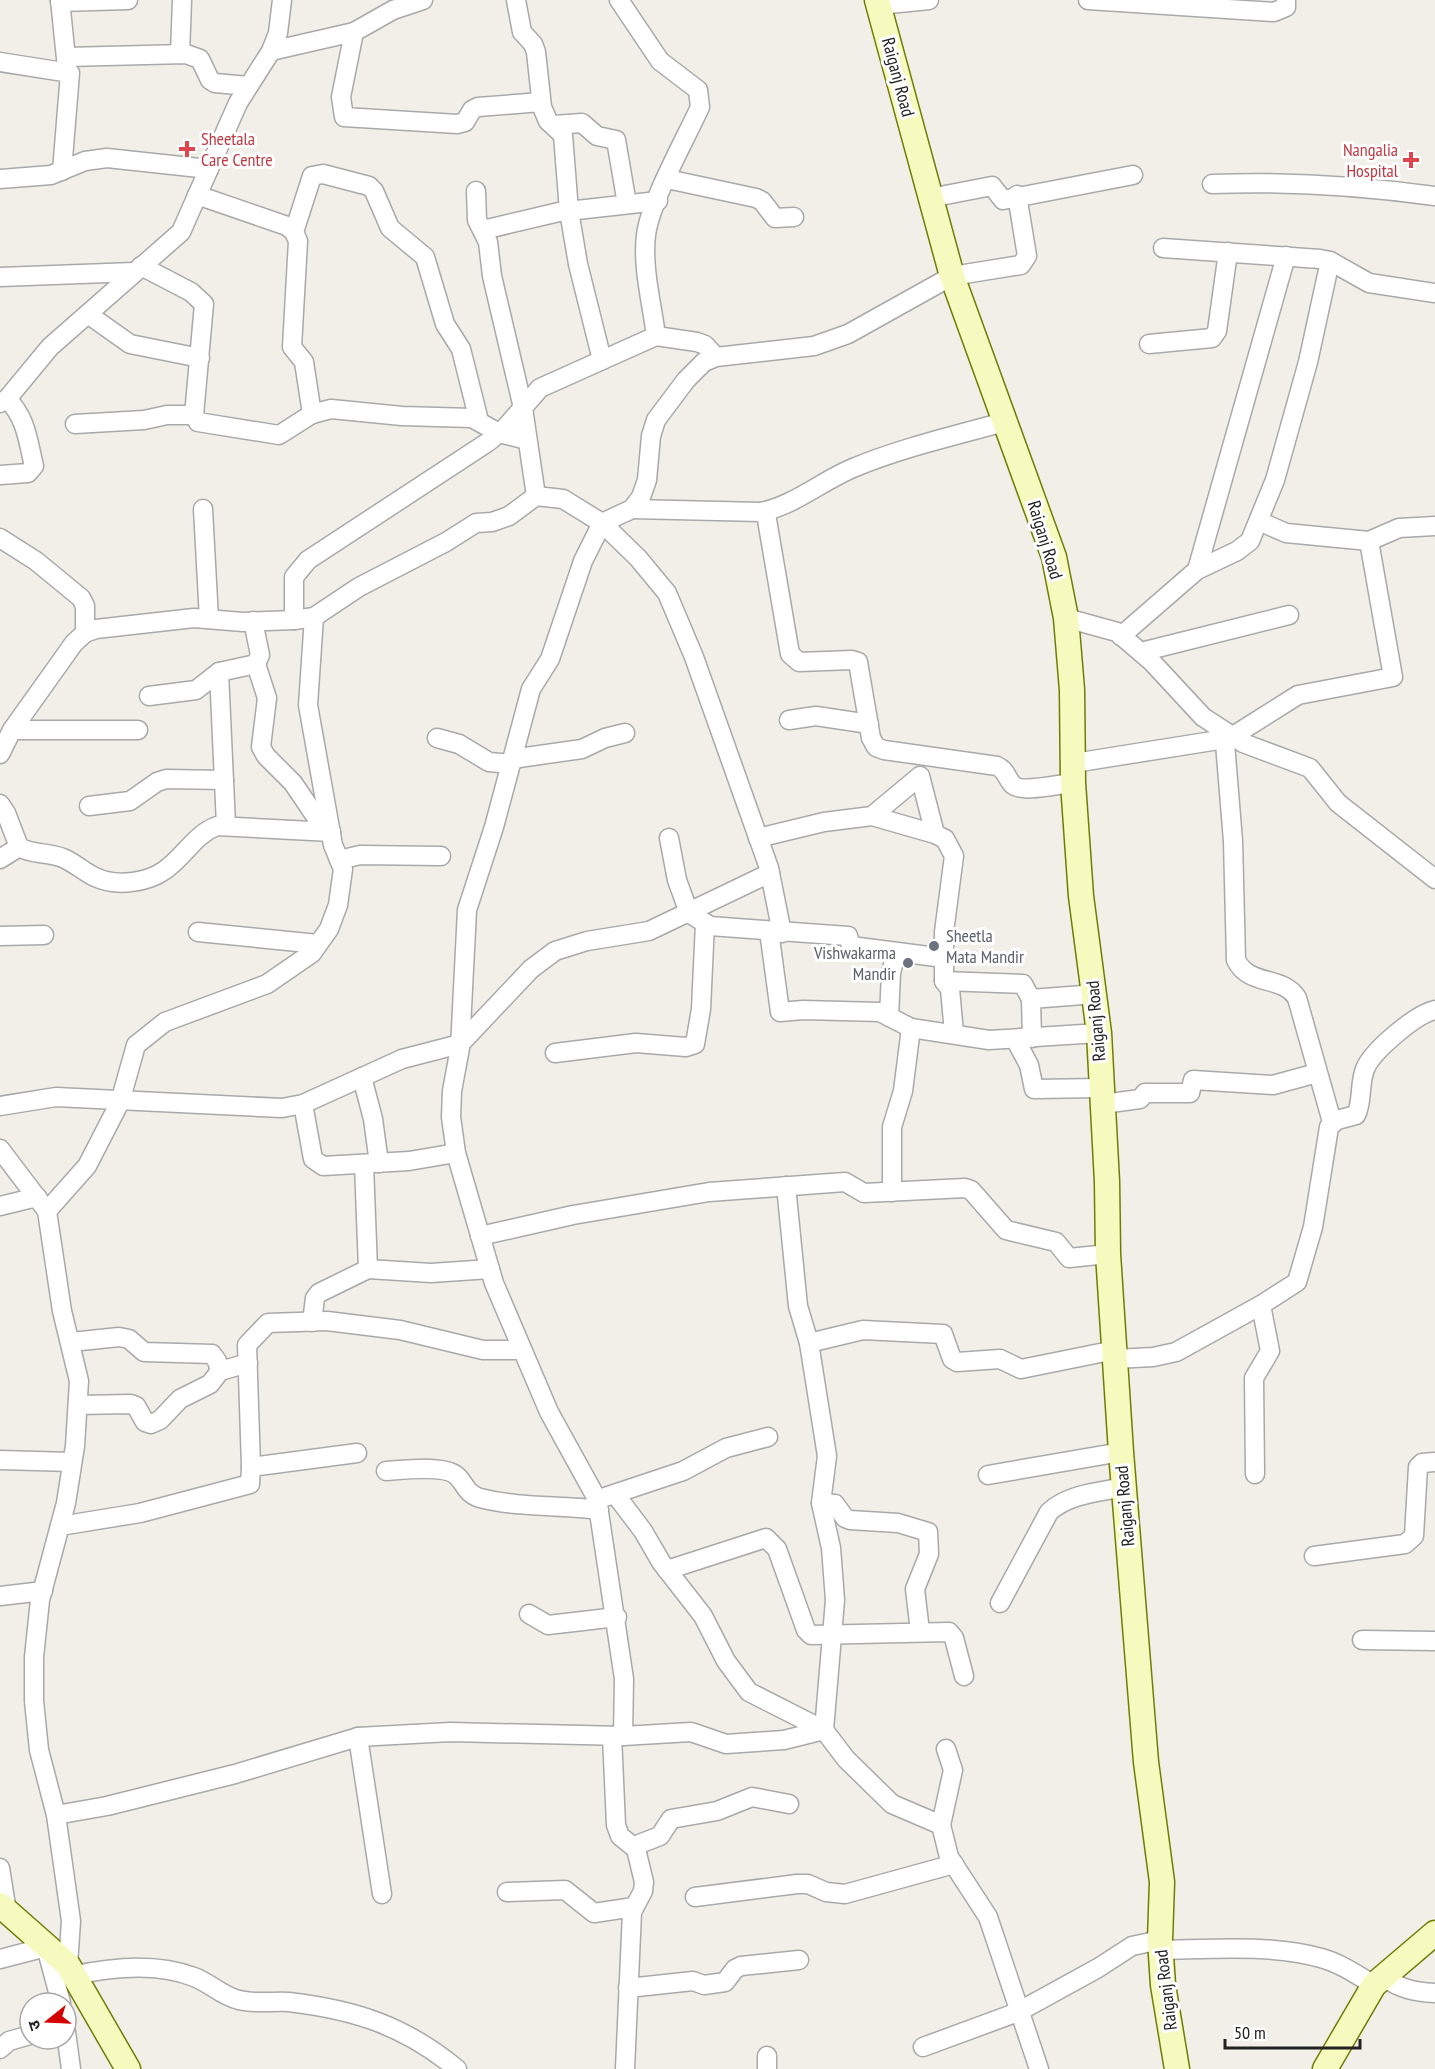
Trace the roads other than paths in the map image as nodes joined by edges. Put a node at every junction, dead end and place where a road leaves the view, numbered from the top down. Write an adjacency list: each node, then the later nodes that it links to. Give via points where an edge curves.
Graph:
1 (128, 0): 10 (street)
2 (182, 0): 15 (street)
3 (282, 0): 14 (street, via 278,33)
4 (423, 0): 13 (street, via 393,10)
5 (516, 0): 19 (street, via 522,32 536,52)
6 (619, 0): 25 (street, via 656,56 691,83 701,99)
7 (929, 0): 12 (street)
8 (1088, 0): 11 (street)
9 (1286, 0): 11 (street, via 1286,7 1274,12)
10 (60, 1): 17 (street)
11 (1125, 1)
12 (878, 3): 31 (main road, Raiganj Road)
13 (354, 32): 14 (street); 19 (street, via 341,97 344,117 457,124 465,122 478,107)
14 (271, 51): 18 (street)
15 (180, 54): 17 (street); 18 (street, via 200,60 215,83)
16 (0, 62): 17 (street)
17 (67, 64): 22 (street, via 72,76)
18 (248, 87): 21 (street)
19 (541, 102): 20 (street, via 546,117)
20 (554, 125): 33 (street, via 582,123 597,136 616,141); 34 (street, via 563,135)
21 (209, 170): 22 (street, via 106,159); 28 (street)
22 (62, 171): 24 (street)
23 (1132, 175): 29 (street)
24 (0, 179)
25 (667, 179): 32 (street); 35 (street, via 756,198 775,218)
26 (1212, 184): 30 (street, via 1265,182 1366,187)
27 (476, 190): 36 (street, via 477,220)
28 (197, 195): 37 (street, via 287,226); 42 (street, via 181,232)
29 (1017, 195): 31 (street, via 1001,199 992,186); 43 (street, via 1025,262)
30 (1435, 196)
31 (930, 198): 43 (main road, Raiganj Road)
32 (658, 201): 33 (street); 47 (street, via 646,233 645,249)
33 (627, 204): 34 (street)
34 (569, 211): 36 (street); 51 (street)
35 (794, 217)
36 (483, 230): 53 (street)
37 (294, 232): 54 (street, via 298,241 292,347 304,362); 56 (street, via 312,177 323,174 374,191 390,228 425,257 445,324 461,349)
38 (1163, 248): 39 (street)
39 (1228, 252): 40 (street); 48 (street, via 1217,331 1212,338)
40 (1286, 256): 41 (street); 71 (street)
41 (1329, 261): 45 (street, via 1369,283); 66 (street, via 1308,362 1275,480)
42 (137, 269): 44 (street); 46 (street); 50 (street, via 200,297 205,311)
43 (952, 276): 49 (street, via 814,346); 57 (main road, Raiganj Road)
44 (0, 277)
45 (1435, 293)
46 (89, 315): 50 (street, via 130,344); 52 (street, via 50,346)
47 (656, 336): 49 (street, via 697,342); 51 (street)
48 (1149, 344)
49 (716, 357): 64 (street, via 690,375 656,420 647,480)
50 (200, 358): 55 (street)
51 (602, 360): 53 (street, via 540,388)
52 (3, 401): 61 (street, via 18,409 34,466 28,473)
53 (523, 408): 59 (street); 60 (street)
54 (312, 414): 55 (street, via 279,435 198,422); 56 (street, via 331,409)
55 (194, 416): 58 (street)
56 (479, 421): 59 (street)
57 (1004, 422): 65 (street, via 878,458 807,490 783,506); 74 (main road, Raiganj Road, via 1054,557)
58 (75, 424)
59 (499, 433): 60 (street); 76 (street, via 308,560 294,578)
60 (527, 440): 62 (street)
61 (0, 475)
62 (536, 496): 67 (street, via 563,499); 73 (street, via 509,516 465,529)
63 (204, 509): 75 (street)
64 (632, 509): 65 (street); 67 (street)
65 (761, 512): 85 (street, via 769,523 790,654 799,662 858,662)
66 (1259, 521): 70 (street, via 1286,533); 71 (street, via 1244,546)
67 (602, 523): 93 (street, via 583,561 550,659 531,689); 104 (street, via 667,593 694,657)
68 (1435, 526): 70 (street, via 1399,528)
69 (0, 538): 78 (street, via 81,598 85,606)
70 (1369, 541): 89 (street, via 1393,677 1298,695)
71 (1197, 570): 79 (street)
72 (1289, 615): 80 (street)
73 (314, 616): 76 (street); 101 (street, via 308,705)
74 (1066, 618): 79 (street); 94 (main road, Raiganj Road)
75 (209, 619): 77 (street); 78 (street, via 155,621)
76 (294, 620): 77 (street)
77 (253, 621): 81 (street, via 260,656)
78 (85, 633): 86 (street)
79 (1121, 636): 80 (street)
80 (1141, 652): 89 (street, via 1203,717)
81 (256, 664): 82 (street); 101 (street, via 267,698 261,747)
82 (219, 672): 83 (street, via 196,690); 96 (street)
83 (149, 696)
84 (789, 720): 85 (street, via 816,716)
85 (869, 724): 92 (street, via 876,747)
86 (12, 730): 87 (street); 91 (street)
87 (138, 730)
88 (625, 733): 93 (street, via 582,749)
89 (1227, 735): 94 (street); 110 (street, via 1310,768 1338,803); 131 (street, via 1236,960 1251,977 1281,984 1293,992)
90 (437, 738): 93 (street, via 459,744 489,762)
91 (0, 754)
92 (919, 755): 94 (street, via 997,766 1003,768 1010,783 1023,789); 95 (street)
93 (512, 761): 129 (street, via 467,910)
94 (1074, 773): 121 (main road, Raiganj Road, via 1081,896)
95 (920, 776): 99 (street); 102 (street)
96 (224, 780): 98 (street, via 166,779 130,801); 100 (street)
97 (0, 804): 105 (street)
98 (89, 806)
99 (872, 816): 102 (street); 104 (street, via 824,822)
100 (226, 825): 101 (street); 105 (street, via 208,829 154,878 132,882 106,881 64,858)
101 (331, 832): 108 (street)
102 (935, 834): 119 (street, via 945,839 954,856)
103 (669, 838): 111 (street, via 677,880)
104 (758, 838): 109 (street)
105 (19, 847): 107 (street)
106 (441, 856): 108 (street, via 360,855)
107 (0, 859)
108 (339, 860): 117 (street, via 343,869 338,905 330,929)
109 (770, 873): 111 (street); 114 (street)
110 (1435, 879)
111 (689, 913): 112 (street); 129 (street, via 649,931 586,941 555,951 531,969)
112 (705, 923): 114 (street); 130 (street, via 701,1009 695,1044 686,1047 636,1043)
113 (198, 932): 117 (street)
114 (776, 932): 118 (street, via 848,936 851,946); 124 (street, via 780,1012 880,1012)
115 (44, 935): 116 (street)
116 (0, 936)
117 (318, 944): 134 (street, via 312,953 267,984 165,1022 136,1045)
118 (896, 953): 119 (street); 124 (street)
119 (944, 958): 120 (street)
120 (944, 981): 122 (street, via 1023,984); 126 (street, via 950,990)
121 (1096, 994): 122 (street); 127 (main road, Raiganj Road)
122 (1031, 999): 128 (street)
123 (1435, 1010): 137 (street, via 1412,1021 1371,1060 1365,1068 1356,1115)
124 (889, 1017): 125 (street)
125 (911, 1028): 126 (street); 142 (street, via 903,1091 892,1127)
126 (954, 1033): 128 (street, via 989,1040)
127 (1099, 1033): 128 (street); 133 (main road, Raiganj Road)
128 (1024, 1038): 133 (street, via 1034,1089)
129 (460, 1044): 132 (street, via 402,1059); 139 (street, via 451,1117)
130 (555, 1053)
131 (1317, 1073): 133 (street, via 1273,1085 1193,1080 1190,1093 1145,1093 1140,1100); 137 (street)
132 (362, 1077): 135 (street); 140 (street, via 374,1119)
133 (1102, 1096): 146 (main road, Raiganj Road)
134 (120, 1102): 135 (street, via 282,1108); 136 (street, via 56,1097); 143 (street, via 87,1166)
135 (303, 1104): 140 (street, via 316,1163)
136 (0, 1106)
137 (1332, 1122): 149 (street, via 1313,1227 1297,1282)
138 (0, 1149): 143 (street)
139 (456, 1153): 140 (street); 145 (street)
140 (372, 1164): 147 (street)
141 (786, 1186): 142 (street, via 845,1182 864,1193); 145 (street, via 709,1191); 152 (street, via 798,1306)
142 (892, 1192): 146 (street, via 965,1188 1006,1230 1056,1242 1069,1258)
143 (42, 1204): 144 (street); 151 (street)
144 (0, 1206)
145 (480, 1236): 148 (street)
146 (1108, 1254): 154 (main road, Raiganj Road)
147 (368, 1269): 148 (street, via 431,1273); 150 (street, via 319,1293)
148 (490, 1269): 153 (street)
149 (1261, 1305): 154 (street, via 1176,1352 1153,1357); 166 (street, via 1270,1350 1254,1378)
150 (312, 1322): 153 (street, via 400,1330 483,1350); 155 (street, via 268,1323 247,1345)
151 (70, 1342): 156 (street, via 119,1337 129,1338 144,1352 212,1354); 157 (street, via 79,1381)
152 (809, 1343): 154 (street, via 863,1330 927,1332 943,1334 952,1359 957,1362 1000,1359 1021,1369); 170 (street, via 827,1456)
153 (522, 1350): 171 (street, via 549,1412)
154 (1115, 1355): 159 (main road, Raiganj Road)
155 (248, 1363): 156 (street); 164 (street)
156 (220, 1371): 157 (street, via 210,1384 180,1399 151,1424 131,1404)
157 (78, 1406): 162 (street)
158 (768, 1437): 169 (street, via 726,1448 683,1471)
159 (1121, 1452): 167 (street); 168 (main road, Raiganj Road)
160 (357, 1453): 164 (street)
161 (0, 1461): 162 (street)
162 (72, 1462): 172 (street)
163 (1435, 1462): 173 (street, via 1418,1467 1411,1541)
164 (250, 1467): 172 (street, via 249,1484 140,1513)
165 (386, 1471): 171 (street, via 445,1470 457,1475 467,1492 480,1498 533,1505)
166 (1255, 1474)
167 (988, 1475)
168 (1124, 1487): 177 (street, via 1058,1503 1049,1512); 201 (main road, Raiganj Road, via 1146,1762 1162,1882)
169 (615, 1494): 171 (street); 174 (street)
170 (821, 1503): 180 (street, via 835,1504 845,1518 898,1522 928,1532 929,1554 915,1588); 181 (street, via 831,1548 835,1600)
171 (598, 1504): 179 (street)
172 (60, 1526): 175 (street)
173 (1314, 1556)
174 (666, 1570): 181 (street, via 766,1538 777,1549 806,1630 815,1636); 185 (street, via 703,1616 726,1661 749,1692)
175 (43, 1592): 176 (street); 190 (street, via 34,1657 34,1701 39,1750)
176 (0, 1596)
177 (1000, 1603)
178 (529, 1614): 179 (street, via 548,1625)
179 (617, 1617): 186 (street, via 624,1679)
180 (920, 1631): 181 (street); 184 (street, via 941,1631 954,1638)
181 (832, 1633): 185 (street)
182 (1362, 1640): 183 (street)
183 (1435, 1641)
184 (964, 1676)
185 (824, 1730): 186 (street, via 784,1740 726,1744 691,1732); 191 (street, via 846,1759 892,1804)
186 (617, 1736): 187 (street, via 450,1732); 192 (street, via 616,1825 620,1836)
187 (358, 1737): 190 (street, via 235,1774); 196 (street)
188 (946, 1749): 191 (street, via 954,1770)
189 (789, 1804): 192 (street, via 752,1797 717,1811 672,1819 660,1836)
190 (56, 1815): 205 (street, via 71,1921)
191 (941, 1825): 193 (street)
192 (633, 1846): 198 (street, via 639,1855 644,1882)
193 (954, 1864): 197 (street, via 844,1894 797,1884); 210 (street, via 988,1917)
194 (0, 1869): 199 (street)
195 (507, 1892): 198 (street, via 565,1890 594,1913)
196 (382, 1894)
197 (695, 1897)
198 (634, 1907): 207 (street)
199 (4, 1909): 202 (main road)
200 (1435, 1933): 206 (main road)
201 (1160, 1945): 206 (street, via 1300,1954 1323,1958); 210 (street, via 1132,1946); 220 (main road, Raiganj Road)
202 (46, 1947): 203 (street); 205 (main road); 208 (street)
203 (0, 1959)
204 (799, 1960): 207 (street, via 741,1966 725,1982 710,1985 693,1981)
205 (72, 1970): 216 (main road); 217 (street, via 160,1970 194,1977 240,2000 290,2002 344,2012 394,2026)
206 (1379, 1981): 209 (street, via 1413,1992); 221 (main road)
207 (628, 1988): 218 (street)
208 (58, 1991)
209 (1435, 1993)
210 (1018, 2012): 212 (street); 219 (street)
211 (18, 2038): 213 (street)
212 (923, 2047)
213 (0, 2049)
214 (69, 2051): 215 (street)
215 (71, 2069)
216 (128, 2069)
217 (457, 2069)
218 (625, 2069)
219 (1039, 2069)
220 (1177, 2069)
221 (1325, 2069)

